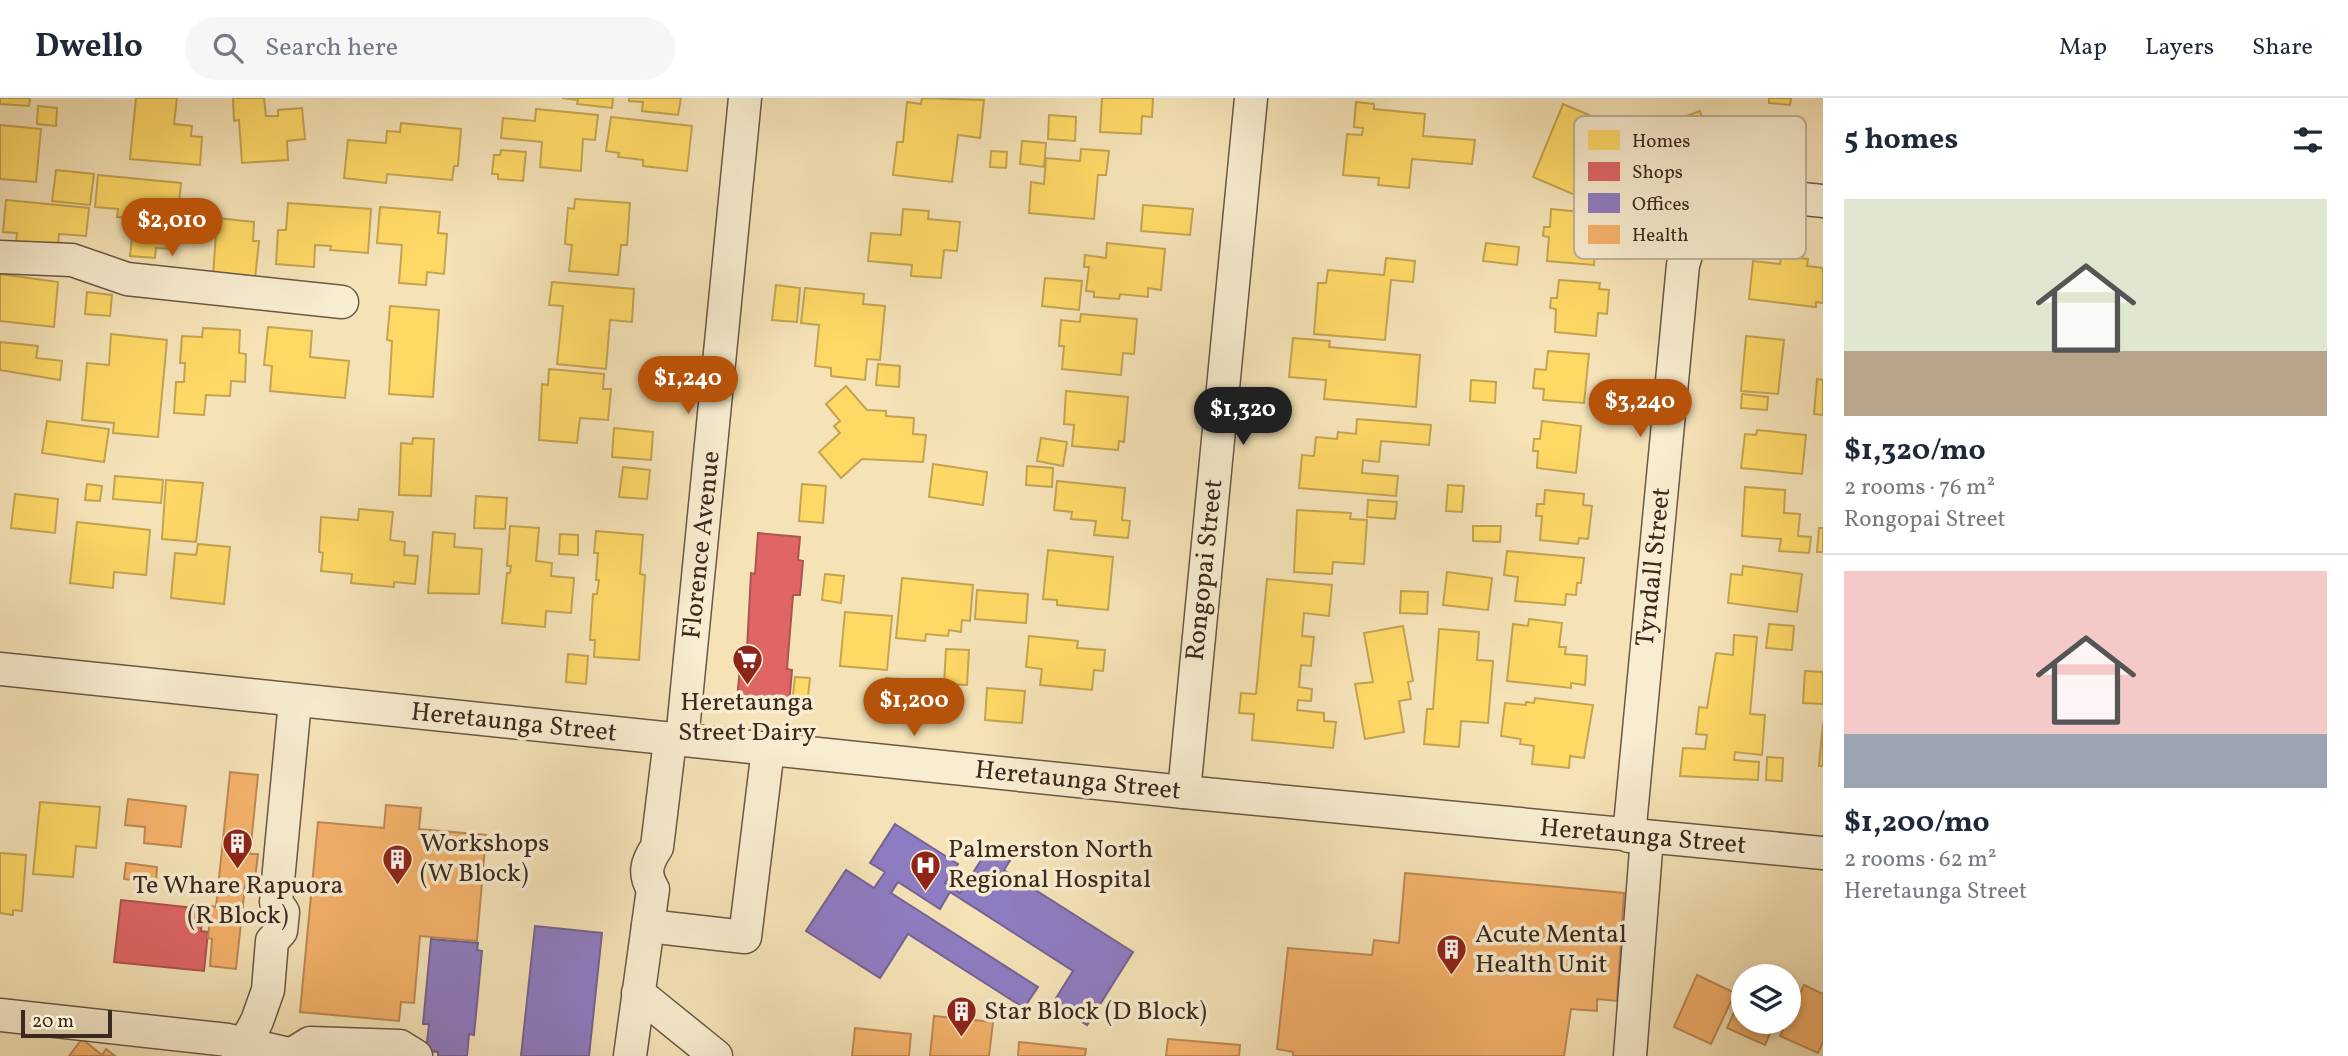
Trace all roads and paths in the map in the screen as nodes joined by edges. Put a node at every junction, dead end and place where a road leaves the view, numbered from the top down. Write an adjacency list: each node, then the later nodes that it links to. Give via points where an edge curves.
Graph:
1 (745, 98): 8 (street, Florence Avenue)
2 (1251, 98): 10 (street, Rongopai Street)
3 (0, 257): 5 (street, via 72,260 127,279)
4 (1685, 259): 11 (street, Tyndall Street)
5 (342, 302)
6 (0, 669): 7 (street, Heretaunga Street)
7 (295, 701): 8 (street, Heretaunga Street); 16 (street, via 276,902 266,911 264,930 272,941 268,990)
8 (676, 740): 9 (street, Heretaunga Street); 13 (street, Florence Avenue, via 657,847 648,859 646,878 653,889)
9 (768, 749): 10 (street, Heretaunga Street); 13 (street, via 745,937)
10 (1184, 792): 11 (street, Heretaunga Street)
11 (1638, 836): 12 (street, Heretaunga Street); 21 (street, Tyndall Street)
12 (1823, 853)
13 (648, 926): 14 (street)
14 (638, 993): 19 (street); 20 (street)
15 (0, 1015): 16 (street, via 108,1025)
16 (242, 1049): 17 (street)
17 (289, 1055): 18 (street, via 310,1043 400,1046)
18 (416, 1056)
19 (630, 1056)
20 (716, 1056)
21 (1630, 1056)

